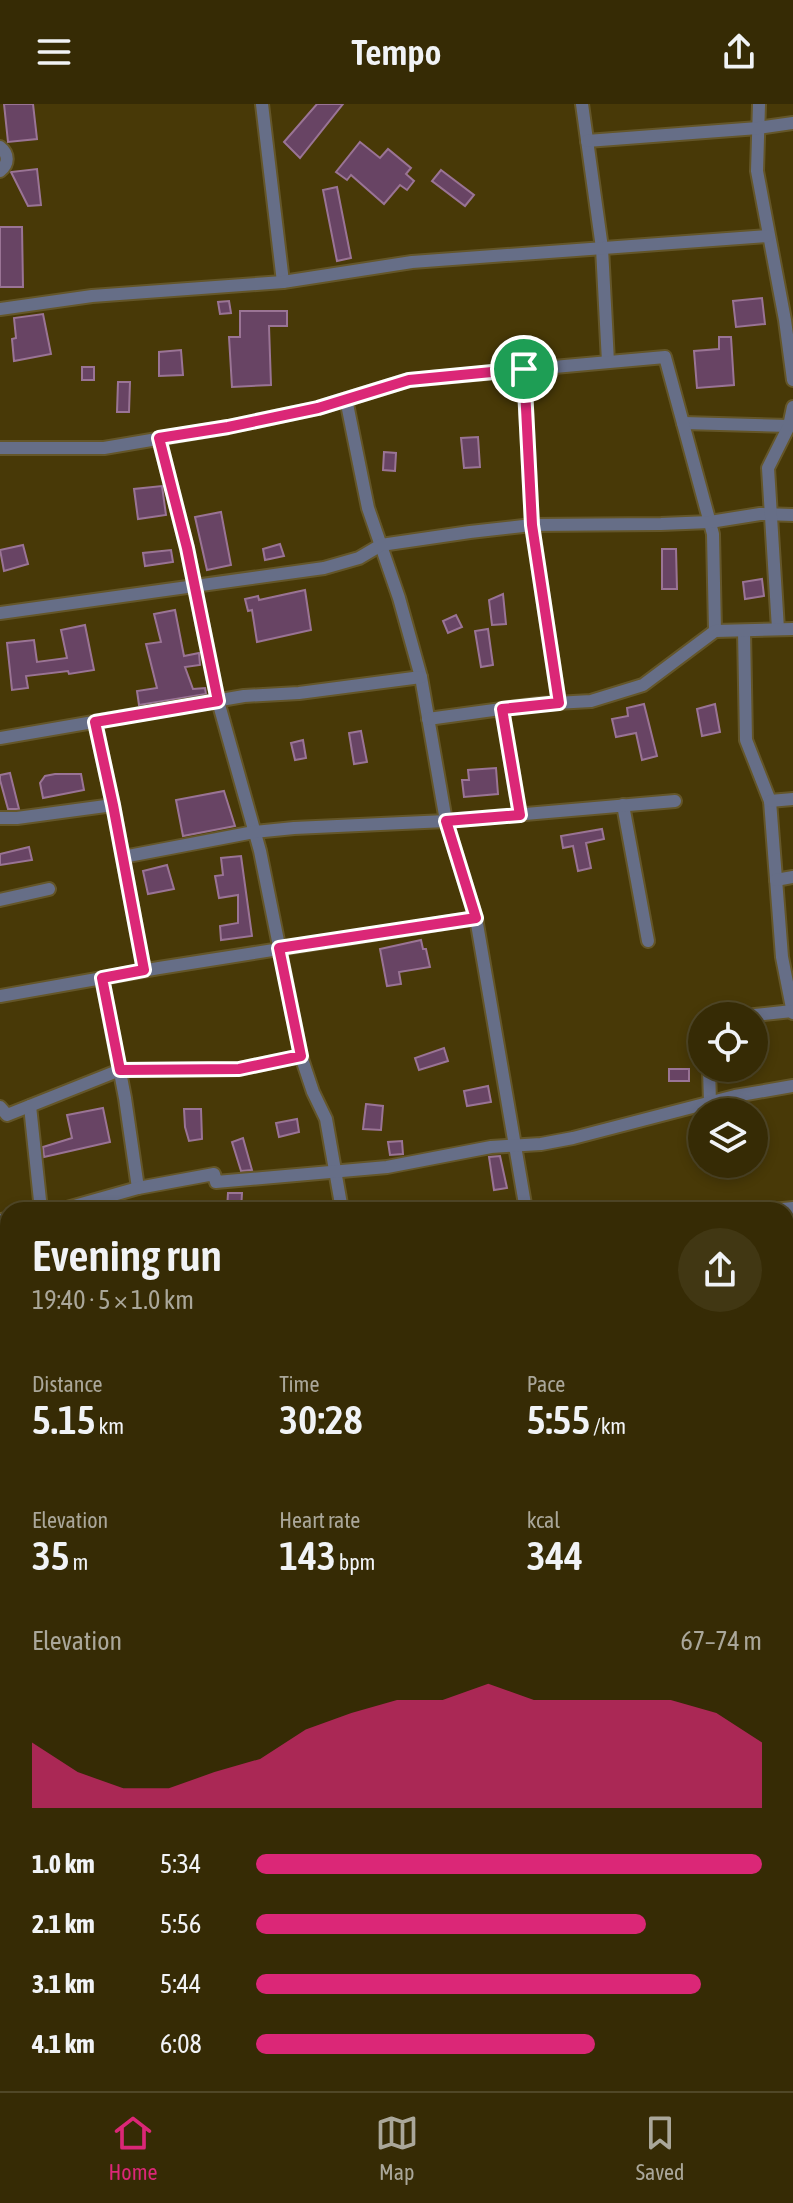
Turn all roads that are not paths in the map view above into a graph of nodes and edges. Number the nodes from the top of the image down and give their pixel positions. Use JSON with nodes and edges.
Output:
{"nodes":[{"id":1,"x":262,"y":104,"type":"edge"},
{"id":2,"x":582,"y":104,"type":"edge"},
{"id":3,"x":759,"y":104,"type":"edge"},
{"id":4,"x":793,"y":123,"type":"edge"},
{"id":5,"x":758,"y":128,"type":"junction"},
{"id":6,"x":587,"y":141,"type":"junction"},
{"id":7,"x":0,"y":147,"type":"edge"},
{"id":8,"x":0,"y":171,"type":"edge"},
{"id":9,"x":768,"y":236,"type":"junction"},
{"id":10,"x":602,"y":248,"type":"junction"},
{"id":11,"x":283,"y":282,"type":"junction"},
{"id":12,"x":0,"y":309,"type":"edge"},
{"id":13,"x":608,"y":362,"type":"junction"},
{"id":14,"x":524,"y":369,"type":"junction"},
{"id":15,"x":793,"y":380,"type":"edge"},
{"id":16,"x":346,"y":399,"type":"junction"},
{"id":17,"x":793,"y":407,"type":"edge"},
{"id":18,"x":683,"y":423,"type":"junction"},
{"id":19,"x":789,"y":426,"type":"junction"},
{"id":20,"x":159,"y":438,"type":"junction"},
{"id":21,"x":0,"y":448,"type":"edge"},
{"id":22,"x":793,"y":515,"type":"edge"},
{"id":23,"x":771,"y":516,"type":"junction"},
{"id":24,"x":710,"y":522,"type":"junction"},
{"id":25,"x":532,"y":525,"type":"junction"},
{"id":26,"x":381,"y":545,"type":"junction"},
{"id":27,"x":195,"y":588,"type":"junction"},
{"id":28,"x":0,"y":613,"type":"edge"},
{"id":29,"x":778,"y":629,"type":"junction"},
{"id":30,"x":793,"y":629,"type":"edge"},
{"id":31,"x":715,"y":631,"type":"junction"},
{"id":32,"x":744,"y":631,"type":"junction"},
{"id":33,"x":421,"y":677,"type":"junction"},
{"id":34,"x":218,"y":701,"type":"junction"},
{"id":35,"x":559,"y":703,"type":"junction"},
{"id":36,"x":502,"y":709,"type":"junction"},
{"id":37,"x":428,"y":719,"type":"junction"},
{"id":38,"x":95,"y":722,"type":"junction"},
{"id":39,"x":0,"y":738,"type":"edge"},
{"id":40,"x":793,"y":799,"type":"edge"},
{"id":41,"x":675,"y":801,"type":"dead end"},
{"id":42,"x":770,"y":801,"type":"junction"},
{"id":43,"x":113,"y":805,"type":"junction"},
{"id":44,"x":623,"y":805,"type":"junction"},
{"id":45,"x":520,"y":815,"type":"junction"},
{"id":46,"x":0,"y":818,"type":"edge"},
{"id":47,"x":446,"y":821,"type":"junction"},
{"id":48,"x":254,"y":832,"type":"junction"},
{"id":49,"x":123,"y":857,"type":"junction"},
{"id":50,"x":793,"y":877,"type":"edge"},
{"id":51,"x":776,"y":880,"type":"junction"},
{"id":52,"x":49,"y":889,"type":"dead end"},
{"id":53,"x":0,"y":900,"type":"edge"},
{"id":54,"x":476,"y":918,"type":"junction"},
{"id":55,"x":648,"y":941,"type":"dead end"},
{"id":56,"x":279,"y":948,"type":"junction"},
{"id":57,"x":144,"y":970,"type":"junction"},
{"id":58,"x":102,"y":978,"type":"junction"},
{"id":59,"x":0,"y":996,"type":"edge"},
{"id":60,"x":792,"y":1012,"type":"edge"},
{"id":61,"x":768,"y":1014,"type":"edge"},
{"id":62,"x":301,"y":1056,"type":"junction"},
{"id":63,"x":120,"y":1070,"type":"junction"},
{"id":64,"x":793,"y":1086,"type":"edge"},
{"id":65,"x":728,"y":1098,"type":"edge"},
{"id":66,"x":30,"y":1106,"type":"junction"},
{"id":67,"x":0,"y":1107,"type":"edge"},
{"id":68,"x":688,"y":1109,"type":"edge"},
{"id":69,"x":516,"y":1144,"type":"junction"},
{"id":70,"x":335,"y":1170,"type":"junction"},
{"id":71,"x":138,"y":1188,"type":"junction"},
{"id":72,"x":40,"y":1202,"type":"edge"},
{"id":73,"x":88,"y":1202,"type":"edge"},
{"id":74,"x":341,"y":1202,"type":"edge"},
{"id":75,"x":525,"y":1202,"type":"edge"}],
"edges":[{"from":1,"to":11,"type":"street"},
{"from":2,"to":6,"type":"street"},
{"from":3,"to":5,"type":"street"},
{"from":4,"to":5,"type":"street"},
{"from":5,"to":6,"type":"street"},
{"from":5,"to":9,"type":"street"},
{"from":6,"to":10,"type":"street"},
{"from":7,"to":8,"type":"street"},
{"from":9,"to":10,"type":"street"},
{"from":9,"to":15,"type":"street"},
{"from":10,"to":11,"type":"street"},
{"from":10,"to":13,"type":"street"},
{"from":11,"to":12,"type":"street"},
{"from":13,"to":14,"type":"street"},
{"from":13,"to":18,"type":"street"},
{"from":14,"to":16,"type":"street"},
{"from":14,"to":25,"type":"street"},
{"from":16,"to":20,"type":"street"},
{"from":16,"to":26,"type":"street"},
{"from":17,"to":19,"type":"street"},
{"from":18,"to":19,"type":"street"},
{"from":18,"to":24,"type":"street"},
{"from":19,"to":23,"type":"street"},
{"from":20,"to":21,"type":"street"},
{"from":20,"to":27,"type":"street"},
{"from":22,"to":23,"type":"street"},
{"from":23,"to":24,"type":"street"},
{"from":23,"to":29,"type":"street"},
{"from":24,"to":25,"type":"street"},
{"from":24,"to":31,"type":"street"},
{"from":25,"to":26,"type":"street"},
{"from":25,"to":35,"type":"street"},
{"from":26,"to":27,"type":"street"},
{"from":26,"to":33,"type":"street"},
{"from":27,"to":28,"type":"street"},
{"from":27,"to":34,"type":"street"},
{"from":29,"to":30,"type":"street"},
{"from":29,"to":32,"type":"street"},
{"from":31,"to":32,"type":"street"},
{"from":31,"to":35,"type":"street"},
{"from":32,"to":42,"type":"street"},
{"from":33,"to":34,"type":"street"},
{"from":33,"to":37,"type":"street"},
{"from":34,"to":38,"type":"street"},
{"from":34,"to":48,"type":"street"},
{"from":35,"to":36,"type":"street"},
{"from":36,"to":37,"type":"street"},
{"from":36,"to":45,"type":"street"},
{"from":37,"to":47,"type":"street"},
{"from":38,"to":39,"type":"street"},
{"from":38,"to":43,"type":"street"},
{"from":40,"to":42,"type":"street"},
{"from":41,"to":44,"type":"street"},
{"from":42,"to":51,"type":"street"},
{"from":43,"to":46,"type":"street"},
{"from":43,"to":49,"type":"street"},
{"from":44,"to":45,"type":"street"},
{"from":44,"to":55,"type":"street"},
{"from":45,"to":47,"type":"street"},
{"from":47,"to":48,"type":"street"},
{"from":47,"to":54,"type":"street"},
{"from":48,"to":49,"type":"street"},
{"from":48,"to":56,"type":"street"},
{"from":49,"to":57,"type":"street"},
{"from":50,"to":51,"type":"street"},
{"from":51,"to":60,"type":"street"},
{"from":52,"to":53,"type":"street"},
{"from":54,"to":56,"type":"street"},
{"from":54,"to":69,"type":"street"},
{"from":56,"to":57,"type":"street"},
{"from":56,"to":62,"type":"street"},
{"from":57,"to":58,"type":"street"},
{"from":58,"to":59,"type":"street"},
{"from":58,"to":63,"type":"street"},
{"from":60,"to":61,"type":"street"},
{"from":62,"to":63,"type":"street"},
{"from":62,"to":70,"type":"street"},
{"from":63,"to":66,"type":"street"},
{"from":63,"to":71,"type":"street"},
{"from":64,"to":65,"type":"street"},
{"from":66,"to":67,"type":"street"},
{"from":66,"to":72,"type":"street"},
{"from":68,"to":69,"type":"street"},
{"from":69,"to":70,"type":"street"},
{"from":69,"to":75,"type":"street"},
{"from":70,"to":71,"type":"street"},
{"from":70,"to":74,"type":"street"},
{"from":71,"to":73,"type":"street"}]}
